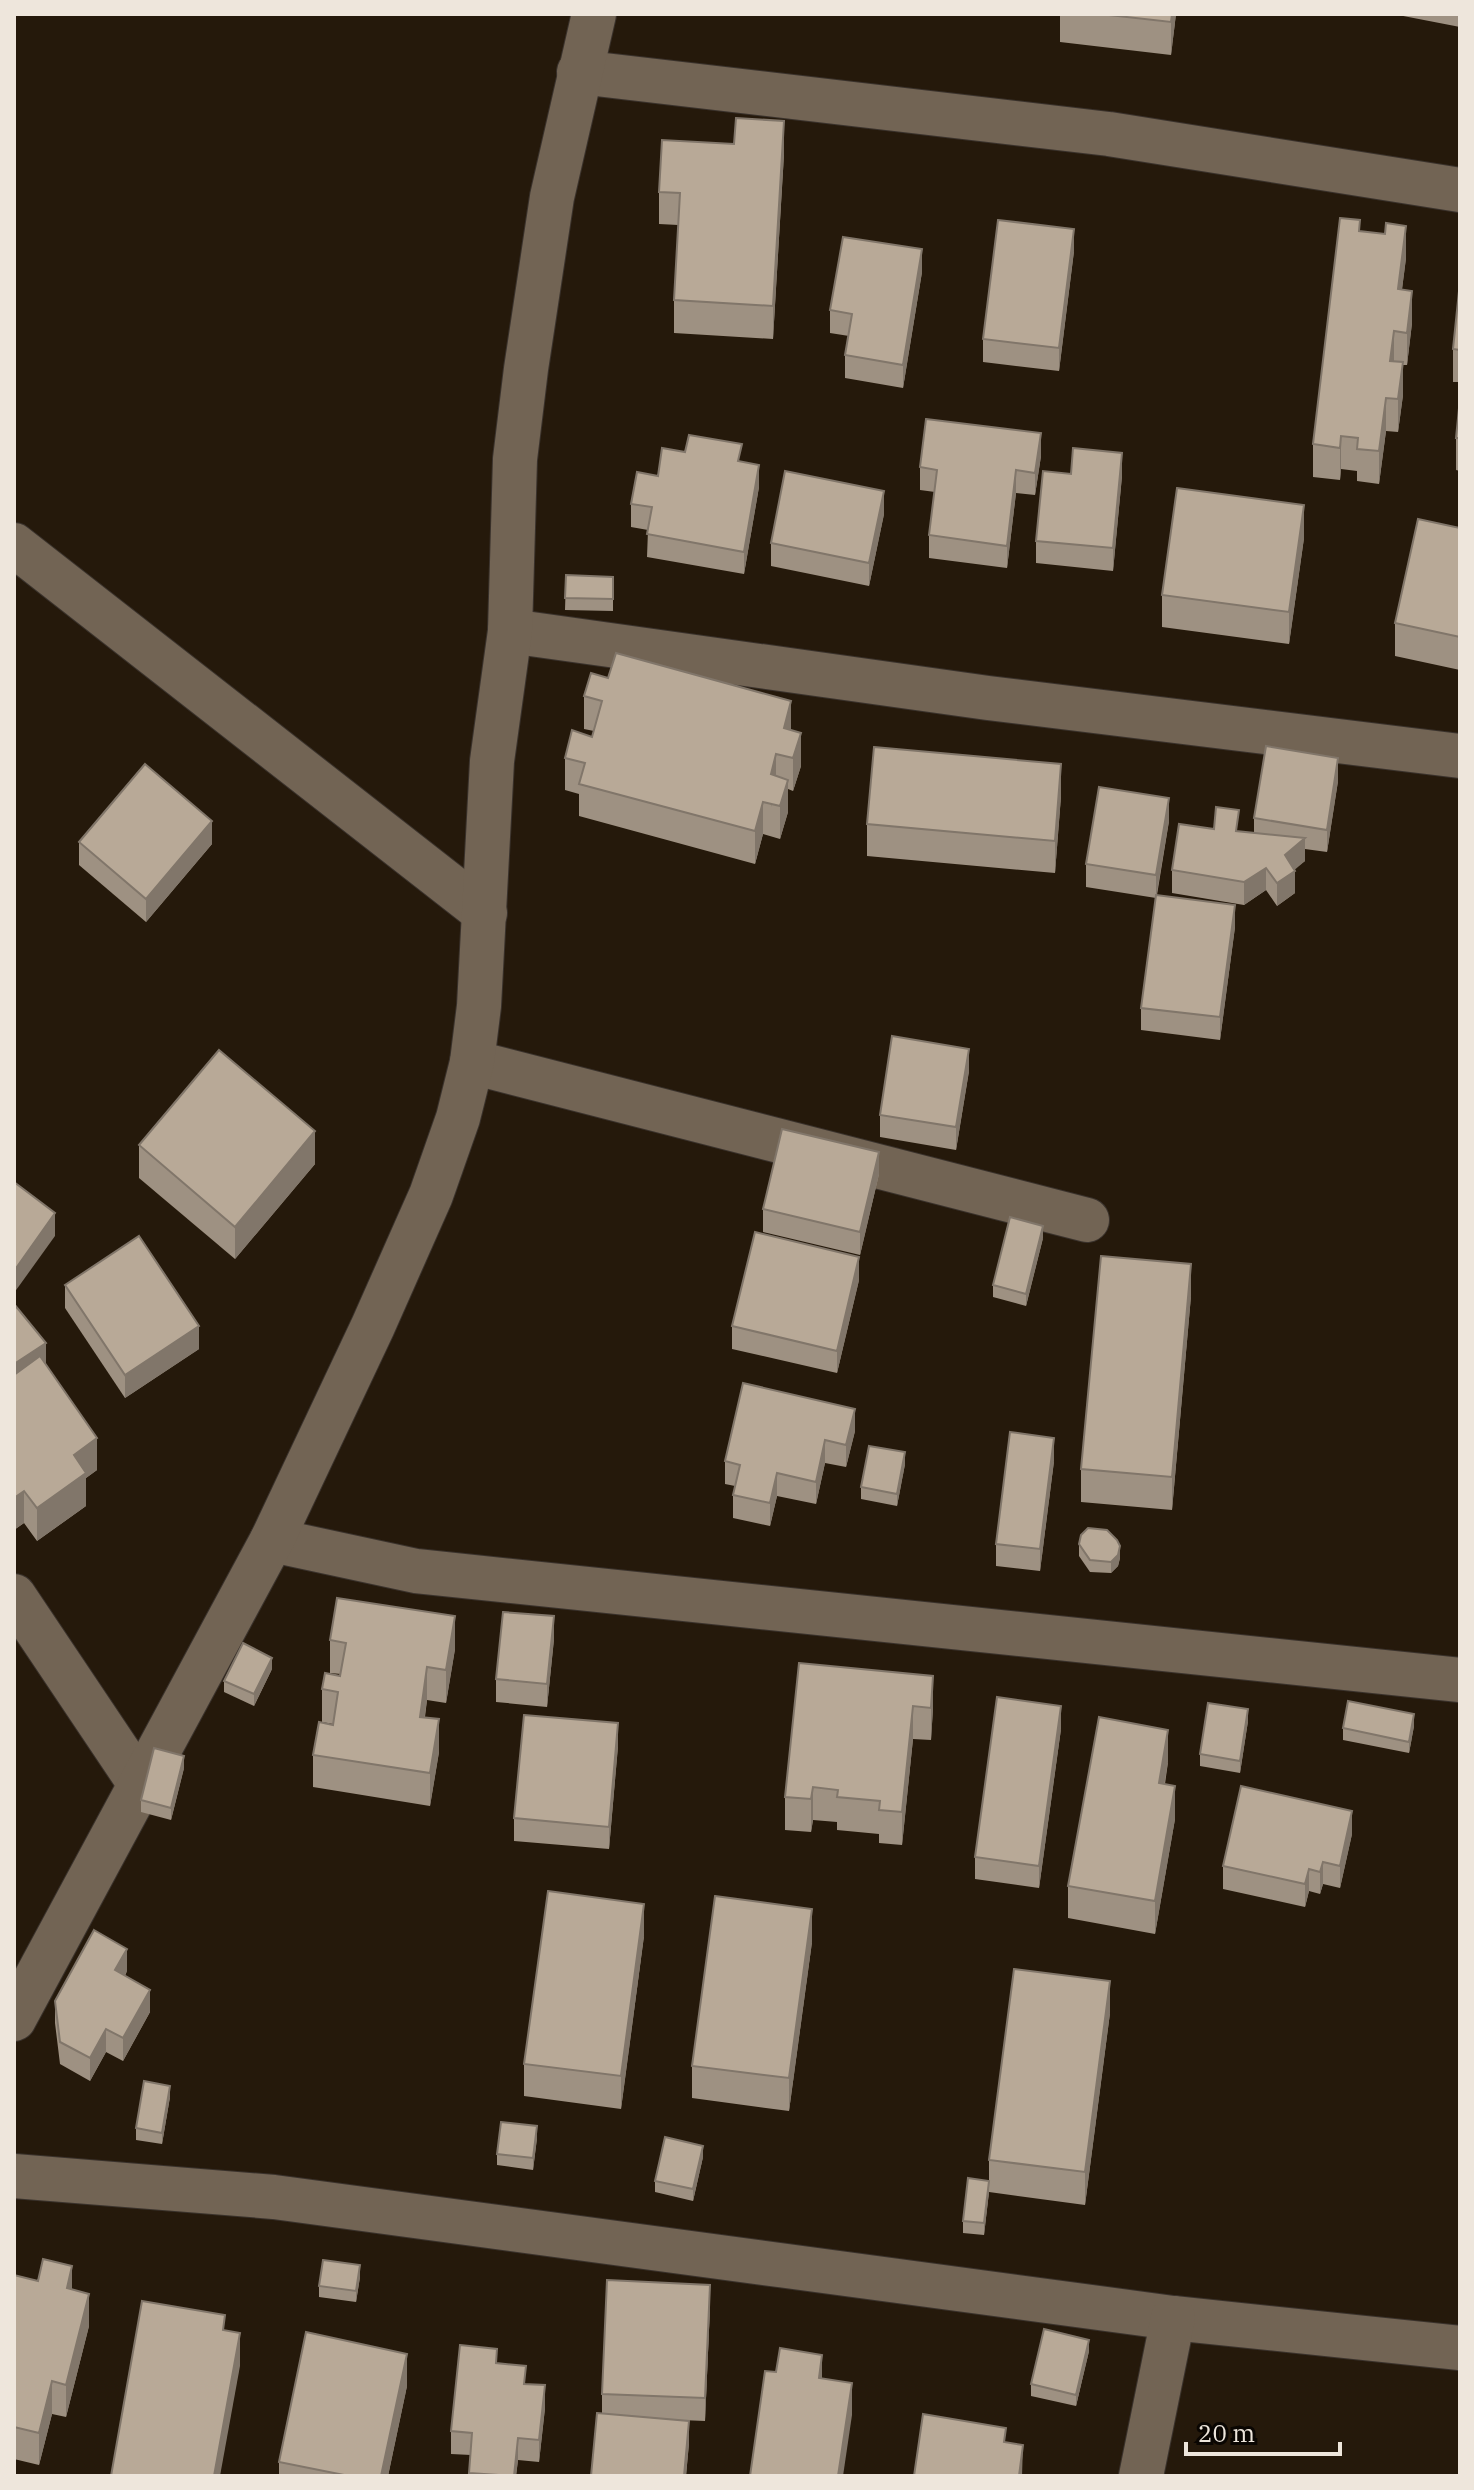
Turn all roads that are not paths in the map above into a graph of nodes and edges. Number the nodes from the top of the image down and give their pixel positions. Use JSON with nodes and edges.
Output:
{"nodes":[{"id":1,"x":594,"y":14,"type":"edge"},
{"id":2,"x":579,"y":72,"type":"junction"},
{"id":3,"x":1460,"y":190,"type":"edge"},
{"id":4,"x":14,"y":545,"type":"edge"},
{"id":5,"x":510,"y":631,"type":"junction"},
{"id":6,"x":1460,"y":756,"type":"edge"},
{"id":7,"x":485,"y":913,"type":"junction"},
{"id":8,"x":472,"y":1062,"type":"junction"},
{"id":9,"x":1087,"y":1220,"type":"dead end"},
{"id":10,"x":272,"y":1540,"type":"junction"},
{"id":11,"x":14,"y":1596,"type":"edge"},
{"id":12,"x":1460,"y":1680,"type":"edge"},
{"id":13,"x":140,"y":1784,"type":"junction"},
{"id":14,"x":14,"y":2019,"type":"edge"},
{"id":15,"x":14,"y":2176,"type":"edge"},
{"id":16,"x":1173,"y":2318,"type":"junction"},
{"id":17,"x":1460,"y":2348,"type":"edge"},
{"id":18,"x":1141,"y":2476,"type":"edge"}],
"edges":[{"from":1,"to":2,"type":"street"},
{"from":2,"to":3,"type":"street"},
{"from":2,"to":5,"type":"street"},
{"from":4,"to":7,"type":"street"},
{"from":5,"to":6,"type":"street"},
{"from":5,"to":7,"type":"street"},
{"from":7,"to":8,"type":"street"},
{"from":8,"to":9,"type":"street"},
{"from":8,"to":10,"type":"street"},
{"from":10,"to":12,"type":"street"},
{"from":10,"to":13,"type":"street"},
{"from":11,"to":13,"type":"street"},
{"from":13,"to":14,"type":"street"},
{"from":15,"to":16,"type":"street"},
{"from":16,"to":17,"type":"street"},
{"from":16,"to":18,"type":"street"}]}
